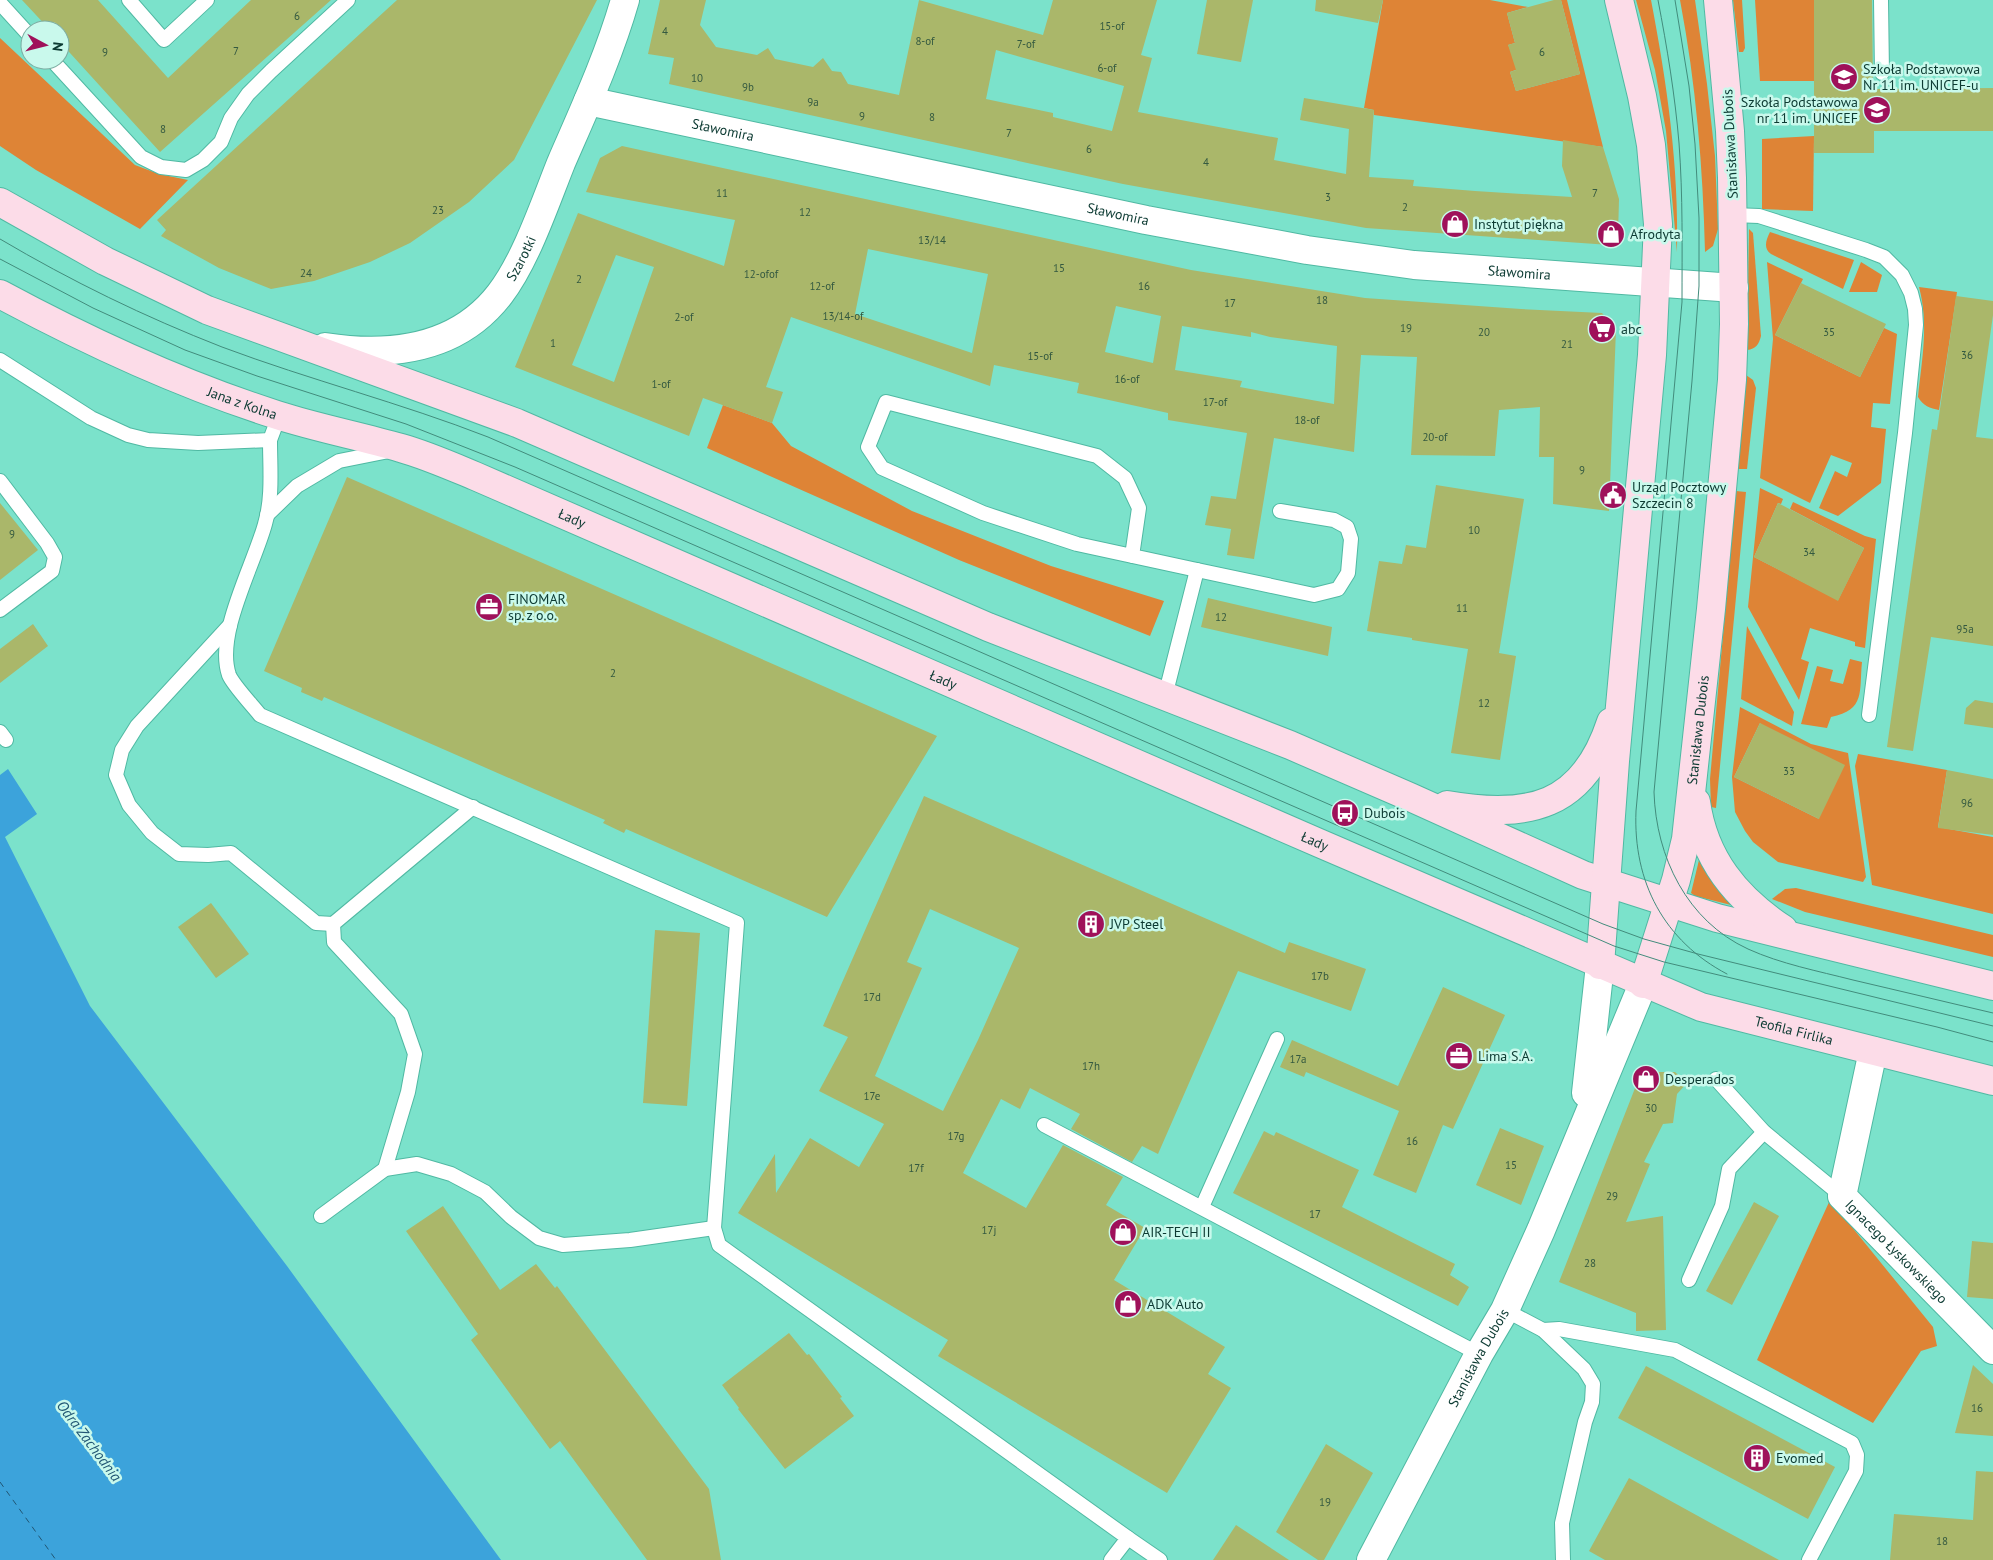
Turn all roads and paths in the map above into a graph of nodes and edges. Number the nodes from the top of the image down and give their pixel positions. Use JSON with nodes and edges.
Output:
{"nodes":[{"id":1,"x":129,"y":0,"type":"edge"},
{"id":2,"x":207,"y":0,"type":"edge"},
{"id":3,"x":348,"y":0,"type":"edge"},
{"id":4,"x":625,"y":0,"type":"edge"},
{"id":5,"x":1619,"y":0,"type":"edge"},
{"id":6,"x":1718,"y":0,"type":"edge"},
{"id":7,"x":1881,"y":0,"type":"edge"},
{"id":8,"x":0,"y":3,"type":"edge"},
{"id":9,"x":20,"y":25,"type":"edge"},
{"id":10,"x":61,"y":70,"type":"edge"},
{"id":11,"x":1882,"y":73,"type":"dead end"},
{"id":12,"x":588,"y":101,"type":"junction"},
{"id":13,"x":0,"y":202,"type":"edge"},
{"id":14,"x":1733,"y":215,"type":"junction"},
{"id":15,"x":1656,"y":283,"type":"junction"},
{"id":16,"x":1734,"y":288,"type":"junction"},
{"id":17,"x":0,"y":294,"type":"edge"},
{"id":18,"x":281,"y":338,"type":"junction"},
{"id":19,"x":0,"y":360,"type":"edge"},
{"id":20,"x":274,"y":428,"type":"junction"},
{"id":21,"x":402,"y":448,"type":"junction"},
{"id":22,"x":0,"y":481,"type":"edge"},
{"id":23,"x":1280,"y":511,"type":"dead end"},
{"id":24,"x":267,"y":515,"type":"junction"},
{"id":25,"x":1132,"y":556,"type":"junction"},
{"id":26,"x":1197,"y":570,"type":"junction"},
{"id":27,"x":0,"y":610,"type":"edge"},
{"id":28,"x":231,"y":624,"type":"junction"},
{"id":29,"x":1622,"y":675,"type":"junction"},
{"id":30,"x":1165,"y":696,"type":"junction"},
{"id":31,"x":1869,"y":715,"type":"dead end"},
{"id":32,"x":1694,"y":771,"type":"junction"},
{"id":33,"x":1410,"y":797,"type":"junction"},
{"id":34,"x":473,"y":808,"type":"junction"},
{"id":35,"x":1606,"y":883,"type":"junction"},
{"id":36,"x":1669,"y":904,"type":"junction"},
{"id":37,"x":333,"y":924,"type":"junction"},
{"id":38,"x":1807,"y":940,"type":"junction"},
{"id":39,"x":1600,"y":965,"type":"junction"},
{"id":40,"x":1643,"y":984,"type":"junction"},
{"id":41,"x":1993,"y":986,"type":"edge"},
{"id":42,"x":1277,"y":1039,"type":"dead end"},
{"id":43,"x":1873,"y":1052,"type":"junction"},
{"id":44,"x":1716,"y":1079,"type":"dead end"},
{"id":45,"x":1993,"y":1081,"type":"edge"},
{"id":46,"x":1044,"y":1126,"type":"dead end"},
{"id":47,"x":1764,"y":1132,"type":"junction"},
{"id":48,"x":1573,"y":1151,"type":"junction"},
{"id":49,"x":385,"y":1169,"type":"junction"},
{"id":50,"x":1842,"y":1196,"type":"junction"},
{"id":51,"x":1202,"y":1208,"type":"junction"},
{"id":52,"x":321,"y":1216,"type":"dead end"},
{"id":53,"x":714,"y":1228,"type":"junction"},
{"id":54,"x":1689,"y":1280,"type":"dead end"},
{"id":55,"x":1505,"y":1310,"type":"junction"},
{"id":56,"x":1543,"y":1330,"type":"junction"},
{"id":57,"x":1993,"y":1350,"type":"edge"},
{"id":58,"x":1479,"y":1354,"type":"junction"},
{"id":59,"x":1128,"y":1538,"type":"junction"},
{"id":60,"x":1111,"y":1560,"type":"edge"},
{"id":61,"x":1160,"y":1560,"type":"edge"},
{"id":62,"x":1371,"y":1560,"type":"edge"},
{"id":63,"x":1563,"y":1560,"type":"edge"},
{"id":64,"x":1809,"y":1560,"type":"edge"}],
"edges":[{"from":1,"to":2,"type":"lane"},
{"from":3,"to":10,"type":"lane"},
{"from":4,"to":12,"type":"street","name":"Szarotki"},
{"from":5,"to":15,"type":"street","name":"Stanisława Dubois"},
{"from":6,"to":14,"type":"street","name":"Stanisława Dubois"},
{"from":7,"to":11,"type":"lane"},
{"from":8,"to":9,"type":"lane"},
{"from":12,"to":15,"type":"street","name":"Sławomira"},
{"from":12,"to":18,"type":"street","name":"Szarotki"},
{"from":13,"to":18,"type":"street"},
{"from":14,"to":16,"type":"street","name":"Stanisława Dubois"},
{"from":14,"to":31,"type":"lane"},
{"from":15,"to":16,"type":"street"},
{"from":15,"to":29,"type":"street","name":"Stanisława Dubois"},
{"from":16,"to":32,"type":"street","name":"Stanisława Dubois"},
{"from":17,"to":20,"type":"street","name":"Jana z Kolna"},
{"from":18,"to":30,"type":"street"},
{"from":19,"to":20,"type":"lane","name":"Jana z Kolna"},
{"from":20,"to":21,"type":"street","name":"Łady"},
{"from":20,"to":24,"type":"lane"},
{"from":21,"to":24,"type":"lane"},
{"from":21,"to":39,"type":"street","name":"Łady"},
{"from":22,"to":27,"type":"lane"},
{"from":23,"to":26,"type":"lane"},
{"from":24,"to":28,"type":"lane"},
{"from":25,"to":25,"type":"lane"},
{"from":25,"to":26,"type":"lane"},
{"from":26,"to":30,"type":"lane"},
{"from":28,"to":34,"type":"lane"},
{"from":28,"to":37,"type":"lane"},
{"from":29,"to":33,"type":"street"},
{"from":29,"to":35,"type":"street","name":"Stanisława Dubois"},
{"from":30,"to":33,"type":"street"},
{"from":32,"to":36,"type":"street","name":"Stanisława Dubois"},
{"from":32,"to":38,"type":"street"},
{"from":33,"to":35,"type":"street"},
{"from":34,"to":37,"type":"lane"},
{"from":34,"to":53,"type":"lane"},
{"from":35,"to":36,"type":"street"},
{"from":35,"to":39,"type":"street","name":"Stanisława Dubois"},
{"from":36,"to":38,"type":"street"},
{"from":36,"to":40,"type":"street","name":"Stanisława Dubois"},
{"from":37,"to":49,"type":"lane"},
{"from":38,"to":41,"type":"street"},
{"from":39,"to":40,"type":"street","name":"Teofila Firlika"},
{"from":39,"to":48,"type":"street","name":"Stanisława Dubois"},
{"from":40,"to":43,"type":"street","name":"Teofila Firlika"},
{"from":40,"to":48,"type":"street","name":"Stanisława Dubois"},
{"from":42,"to":51,"type":"lane"},
{"from":43,"to":45,"type":"street","name":"Teofila Firlika"},
{"from":43,"to":50,"type":"street","name":"Ignacego Łyskowskiego"},
{"from":44,"to":47,"type":"lane"},
{"from":46,"to":51,"type":"lane"},
{"from":47,"to":50,"type":"lane"},
{"from":47,"to":54,"type":"lane"},
{"from":48,"to":55,"type":"street","name":"Stanisława Dubois"},
{"from":49,"to":52,"type":"lane"},
{"from":49,"to":53,"type":"lane"},
{"from":50,"to":57,"type":"street","name":"Ignacego Łyskowskiego"},
{"from":51,"to":58,"type":"lane"},
{"from":53,"to":59,"type":"lane"},
{"from":55,"to":56,"type":"lane"},
{"from":55,"to":58,"type":"street","name":"Stanisława Dubois"},
{"from":56,"to":63,"type":"lane"},
{"from":56,"to":64,"type":"lane"},
{"from":58,"to":62,"type":"street","name":"Stanisława Dubois"},
{"from":59,"to":60,"type":"lane"},
{"from":59,"to":61,"type":"lane"}]}
